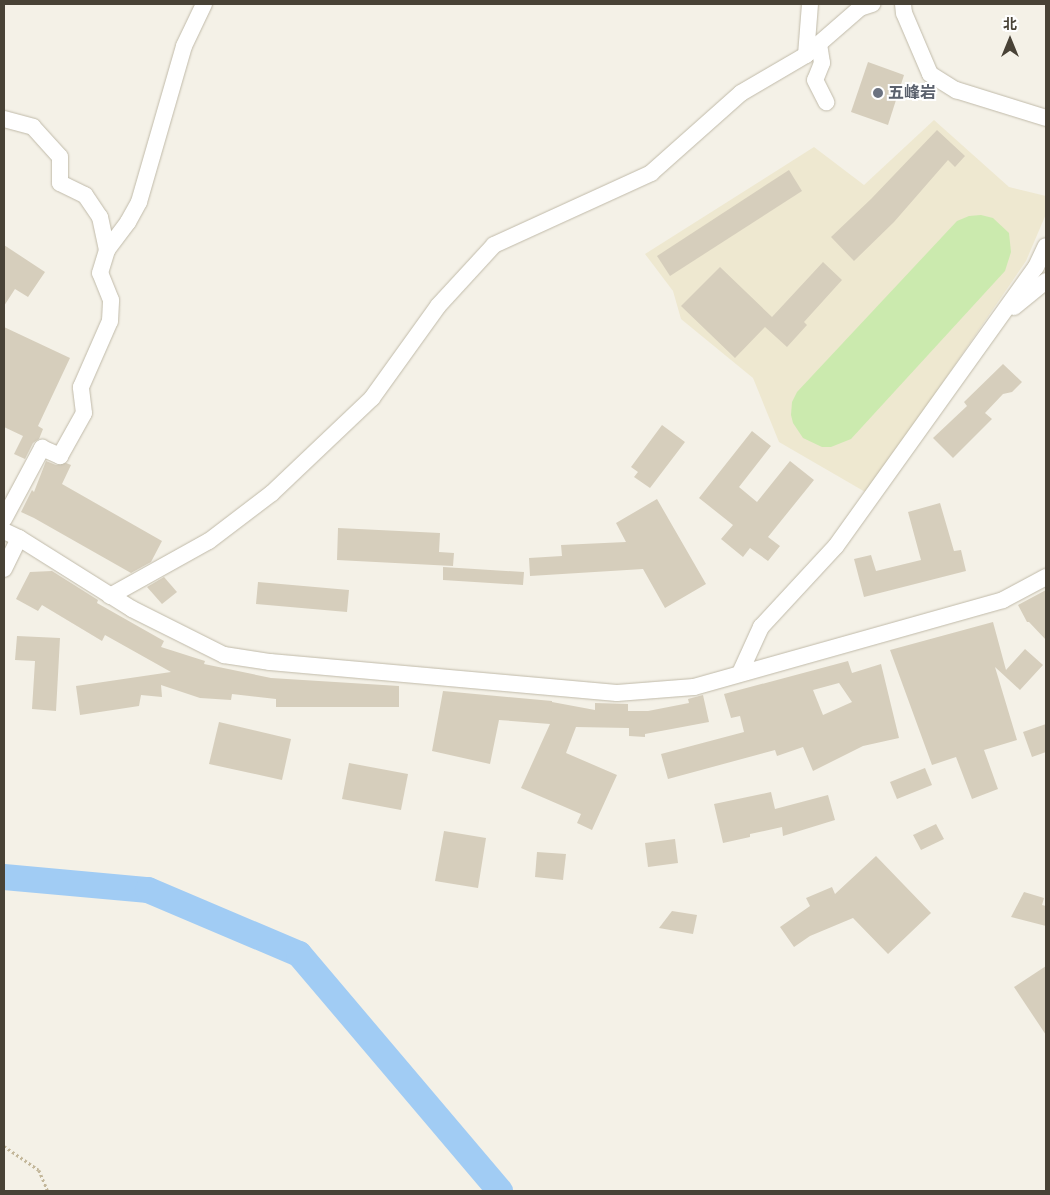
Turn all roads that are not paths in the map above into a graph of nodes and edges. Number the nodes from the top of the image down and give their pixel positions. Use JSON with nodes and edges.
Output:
{"nodes":[{"id":1,"x":204,"y":4,"type":"edge"},
{"id":2,"x":810,"y":4,"type":"edge"},
{"id":3,"x":872,"y":4,"type":"edge"},
{"id":4,"x":903,"y":4,"type":"edge"},
{"id":5,"x":819,"y":44,"type":"junction"},
{"id":6,"x":806,"y":55,"type":"junction"},
{"id":7,"x":826,"y":102,"type":"dead end"},
{"id":8,"x":1046,"y":118,"type":"edge"},
{"id":9,"x":4,"y":119,"type":"edge"},
{"id":10,"x":1046,"y":246,"type":"edge"},
{"id":11,"x":107,"y":250,"type":"junction"},
{"id":12,"x":1046,"y":280,"type":"edge"},
{"id":13,"x":995,"y":322,"type":"junction"},
{"id":14,"x":4,"y":519,"type":"edge"},
{"id":15,"x":4,"y":531,"type":"edge"},
{"id":16,"x":19,"y":538,"type":"junction"},
{"id":17,"x":4,"y":569,"type":"edge"},
{"id":18,"x":1046,"y":577,"type":"edge"},
{"id":19,"x":110,"y":596,"type":"junction"},
{"id":20,"x":740,"y":673,"type":"junction"}],
"edges":[{"from":1,"to":11,"type":"street"},
{"from":2,"to":6,"type":"street"},
{"from":3,"to":5,"type":"street"},
{"from":4,"to":8,"type":"street"},
{"from":5,"to":6,"type":"street"},
{"from":5,"to":7,"type":"street"},
{"from":6,"to":19,"type":"street"},
{"from":9,"to":11,"type":"street"},
{"from":10,"to":13,"type":"street"},
{"from":11,"to":14,"type":"street"},
{"from":12,"to":13,"type":"street"},
{"from":13,"to":20,"type":"street"},
{"from":15,"to":16,"type":"street"},
{"from":16,"to":17,"type":"street"},
{"from":16,"to":19,"type":"street"},
{"from":18,"to":20,"type":"street"},
{"from":19,"to":20,"type":"street"}]}
